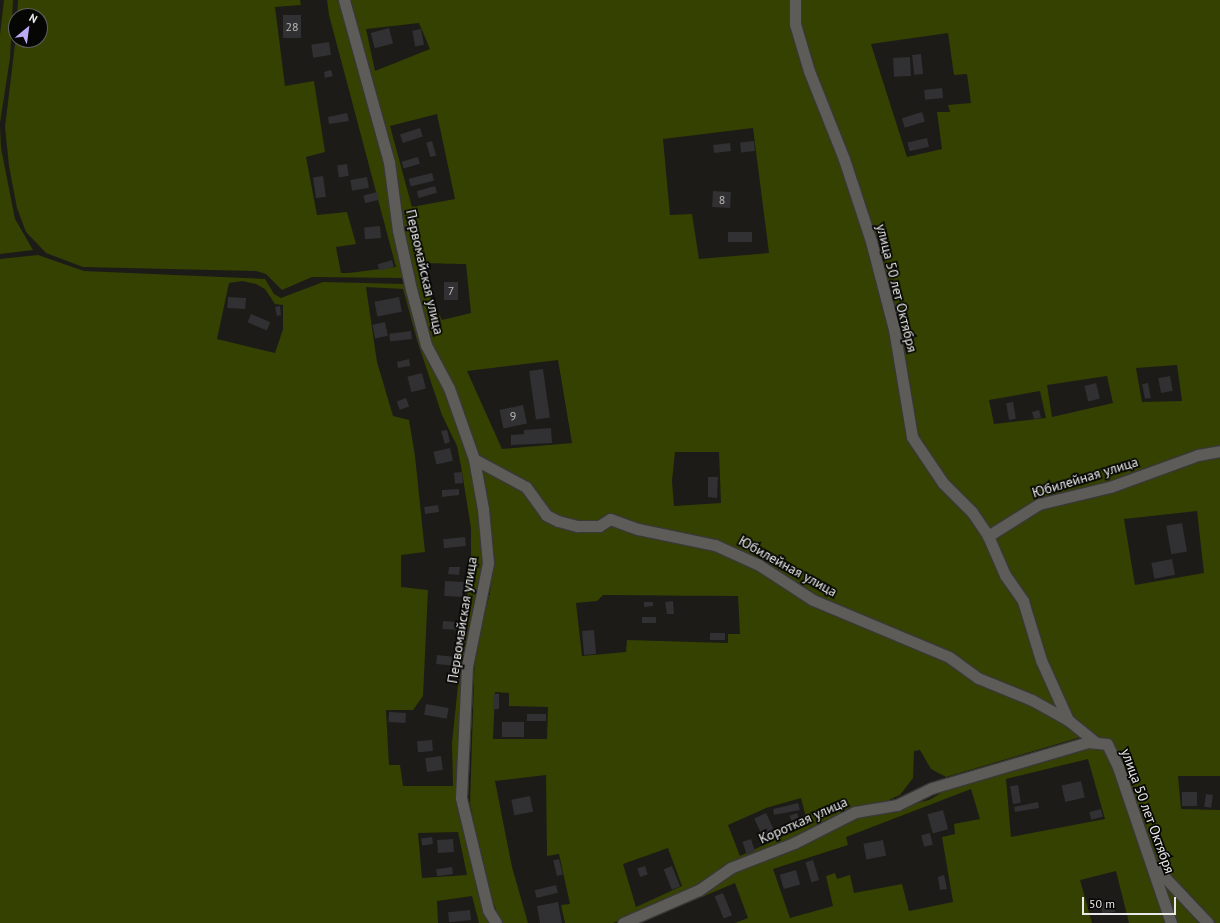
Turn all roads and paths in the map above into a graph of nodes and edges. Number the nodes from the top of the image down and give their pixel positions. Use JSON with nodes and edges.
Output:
{"nodes":[{"id":1,"x":344,"y":0,"type":"edge"},
{"id":2,"x":795,"y":0,"type":"edge"},
{"id":3,"x":1220,"y":451,"type":"edge"},
{"id":4,"x":474,"y":459,"type":"junction"},
{"id":5,"x":988,"y":536,"type":"junction"},
{"id":6,"x":1068,"y":720,"type":"junction"},
{"id":7,"x":1095,"y":742,"type":"junction"},
{"id":8,"x":1152,"y":864,"type":"junction"},
{"id":9,"x":496,"y":923,"type":"edge"},
{"id":10,"x":624,"y":923,"type":"edge"},
{"id":11,"x":1171,"y":923,"type":"edge"},
{"id":12,"x":1208,"y":923,"type":"edge"}],
"edges":[{"from":1,"to":4,"type":"street","name":"Первомайская улица"},
{"from":2,"to":5,"type":"street","name":"улица 50 лет Октября"},
{"from":3,"to":5,"type":"street","name":"Юбилейная улица"},
{"from":4,"to":6,"type":"street","name":"Юбилейная улица"},
{"from":4,"to":9,"type":"street","name":"Первомайская улица"},
{"from":5,"to":6,"type":"street","name":"улица 50 лет Октября"},
{"from":6,"to":7,"type":"street","name":"улица 50 лет Октября"},
{"from":7,"to":8,"type":"street","name":"улица 50 лет Октября"},
{"from":7,"to":10,"type":"street","name":"Короткая улица"},
{"from":8,"to":11,"type":"street","name":"улица 50 лет Октября"},
{"from":8,"to":12,"type":"street"}]}
